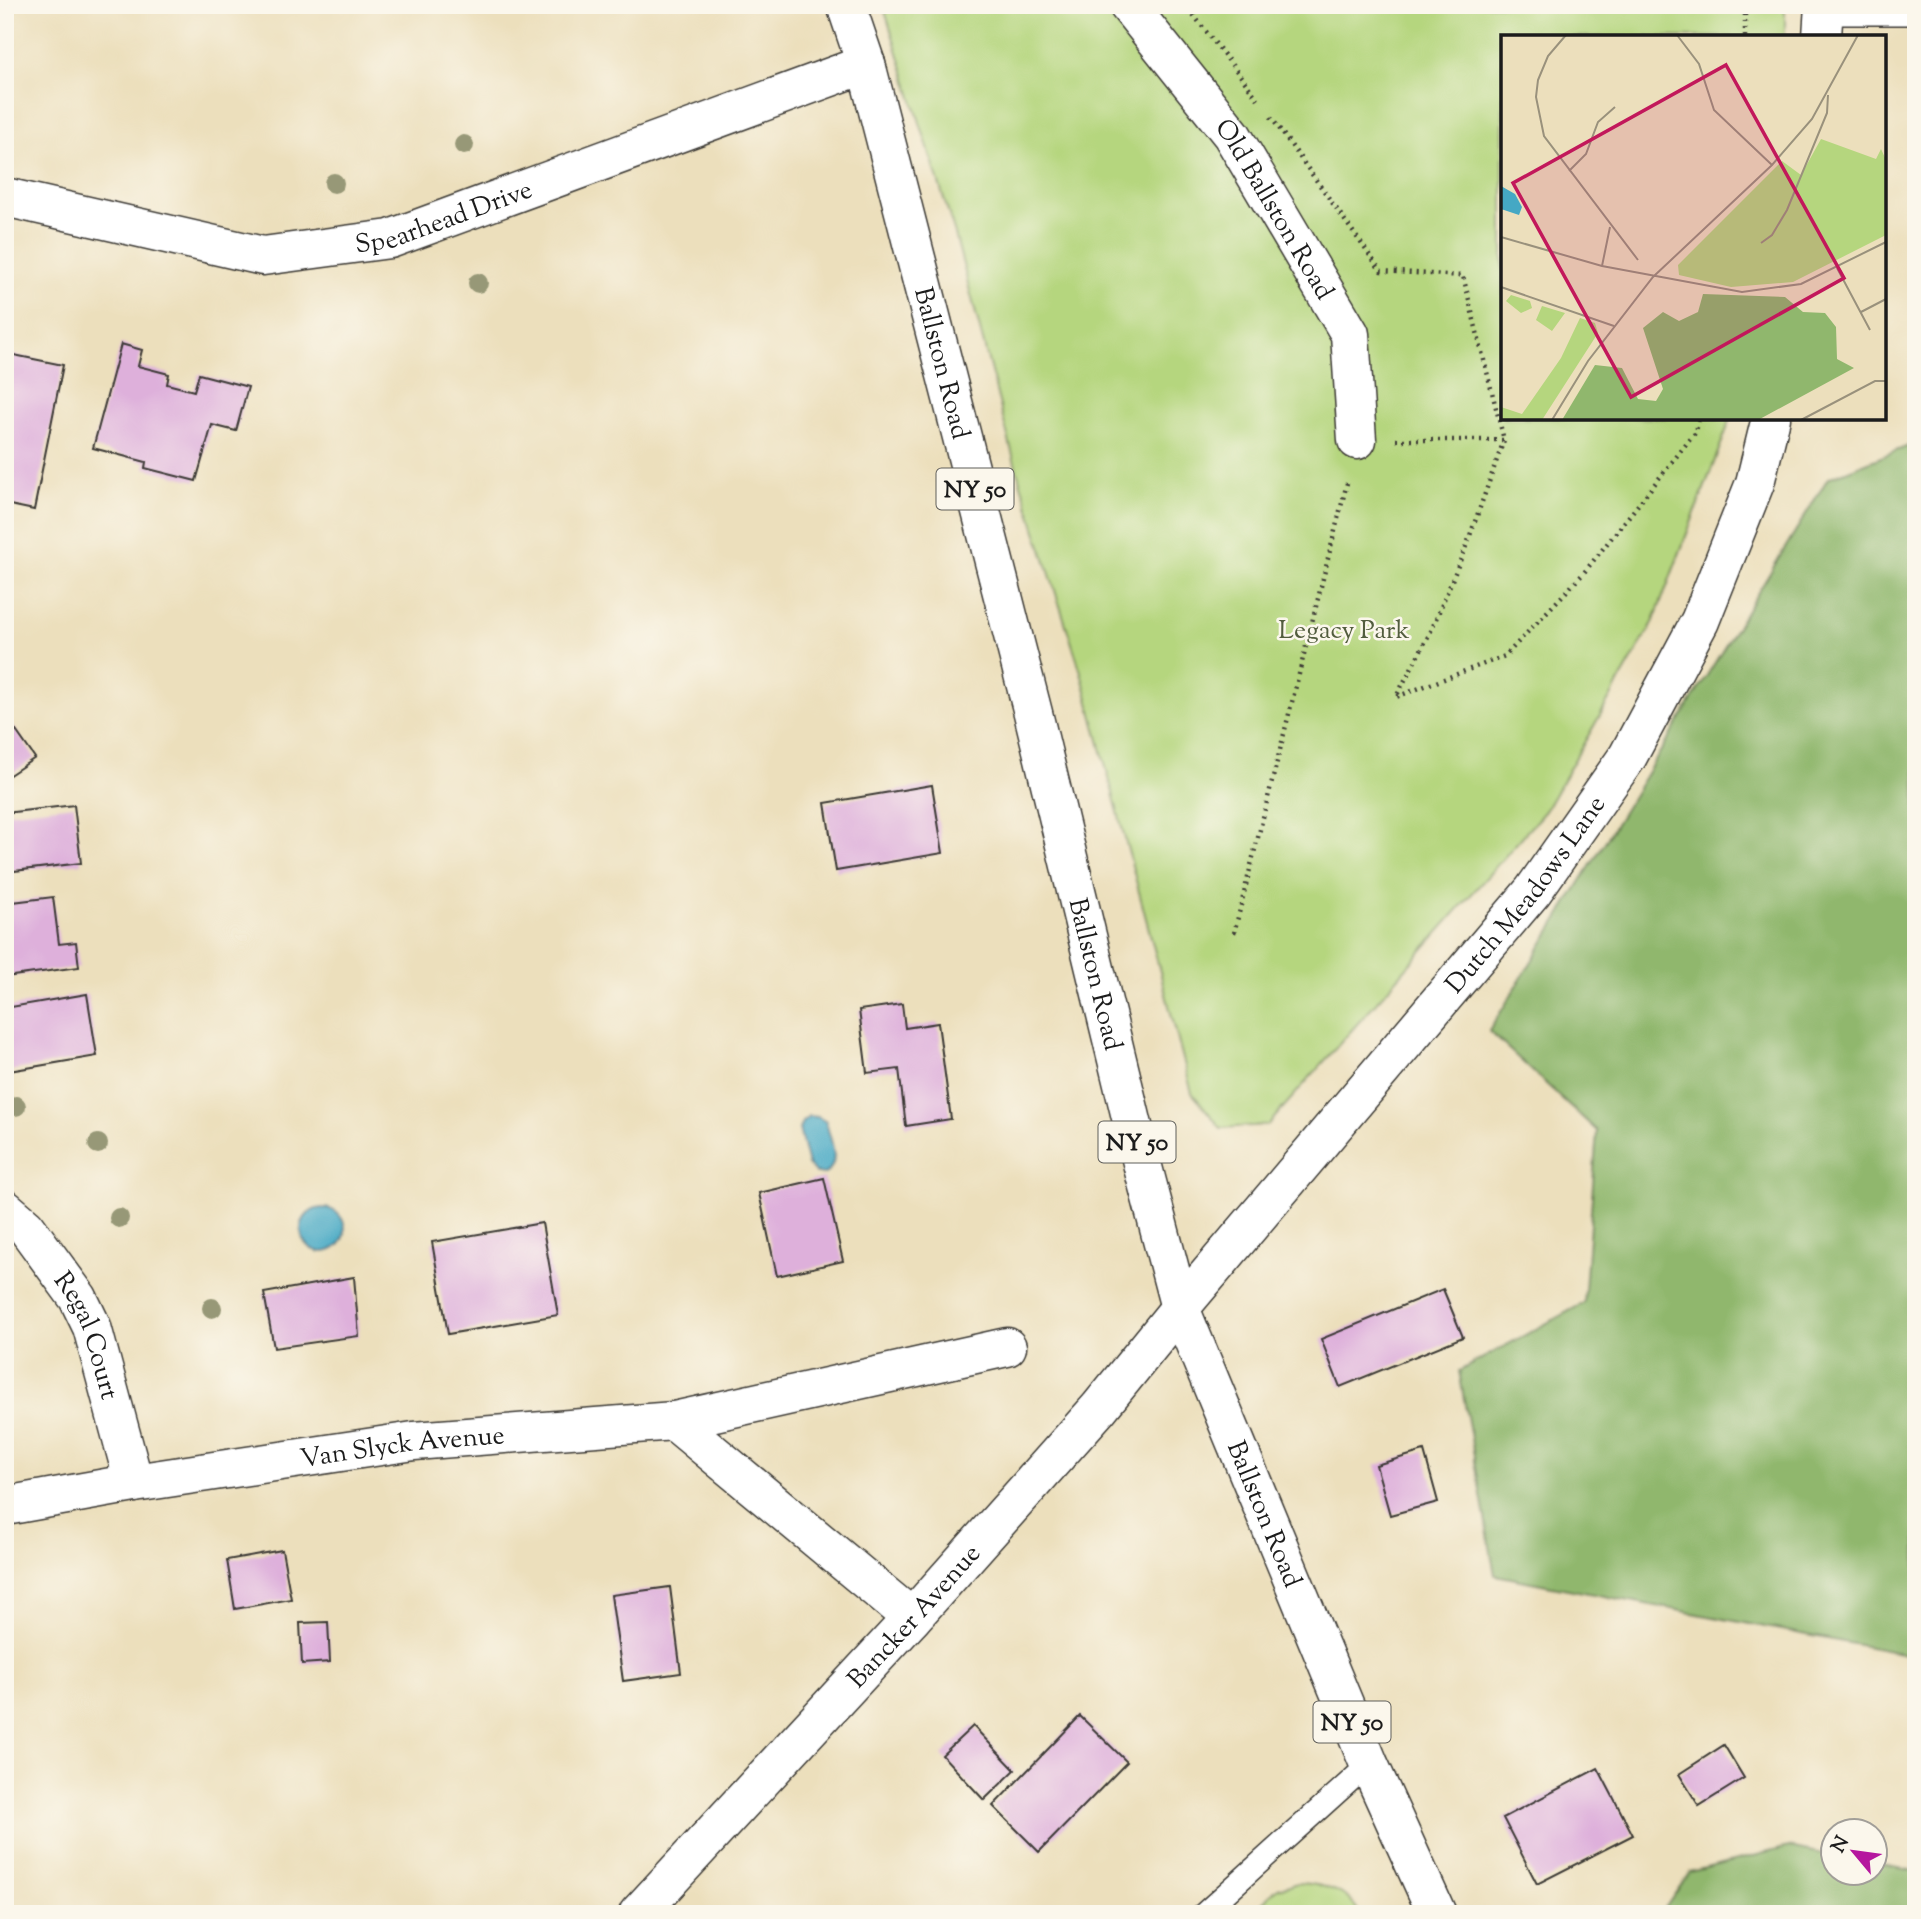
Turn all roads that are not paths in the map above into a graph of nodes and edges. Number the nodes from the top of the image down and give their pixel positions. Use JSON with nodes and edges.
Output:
{"nodes":[{"id":1,"x":846,"y":5,"type":"edge"},
{"id":2,"x":1128,"y":5,"type":"edge"},
{"id":3,"x":1916,"y":14,"type":"edge"},
{"id":4,"x":1823,"y":19,"type":"edge"},
{"id":5,"x":866,"y":64,"type":"junction"},
{"id":6,"x":5,"y":197,"type":"edge"},
{"id":7,"x":1771,"y":420,"type":"edge"},
{"id":8,"x":1357,"y":440,"type":"road end"},
{"id":9,"x":5,"y":1209,"type":"edge"},
{"id":10,"x":1180,"y":1308,"type":"junction"},
{"id":11,"x":1007,"y":1347,"type":"dead end"},
{"id":12,"x":674,"y":1421,"type":"junction"},
{"id":13,"x":134,"y":1483,"type":"junction"},
{"id":14,"x":5,"y":1506,"type":"edge"},
{"id":15,"x":912,"y":1618,"type":"junction"},
{"id":16,"x":1369,"y":1764,"type":"junction"},
{"id":17,"x":638,"y":1914,"type":"edge"},
{"id":18,"x":1203,"y":1914,"type":"edge"},
{"id":19,"x":1437,"y":1914,"type":"edge"}],
"edges":[{"from":1,"to":5,"type":"street","name":"Ballston Road","number":"NY 50"},
{"from":2,"to":8,"type":"street","name":"Old Ballston Road"},
{"from":3,"to":4,"type":"lane"},
{"from":5,"to":6,"type":"street","name":"Spearhead Drive"},
{"from":5,"to":10,"type":"street","name":"Ballston Road","number":"NY 50"},
{"from":7,"to":10,"type":"street","name":"Dutch Meadows Lane"},
{"from":9,"to":13,"type":"street","name":"Regal Court"},
{"from":10,"to":15,"type":"street","name":"Bancker Avenue"},
{"from":10,"to":16,"type":"street","name":"Ballston Road","number":"NY 50"},
{"from":11,"to":12,"type":"street","name":"Van Slyck Avenue"},
{"from":12,"to":13,"type":"street","name":"Van Slyck Avenue"},
{"from":12,"to":15,"type":"street"},
{"from":13,"to":14,"type":"street"},
{"from":15,"to":17,"type":"street","name":"Bancker Avenue"},
{"from":16,"to":18,"type":"lane"},
{"from":16,"to":19,"type":"street","name":"Ballston Road","number":"NY 50"}]}
